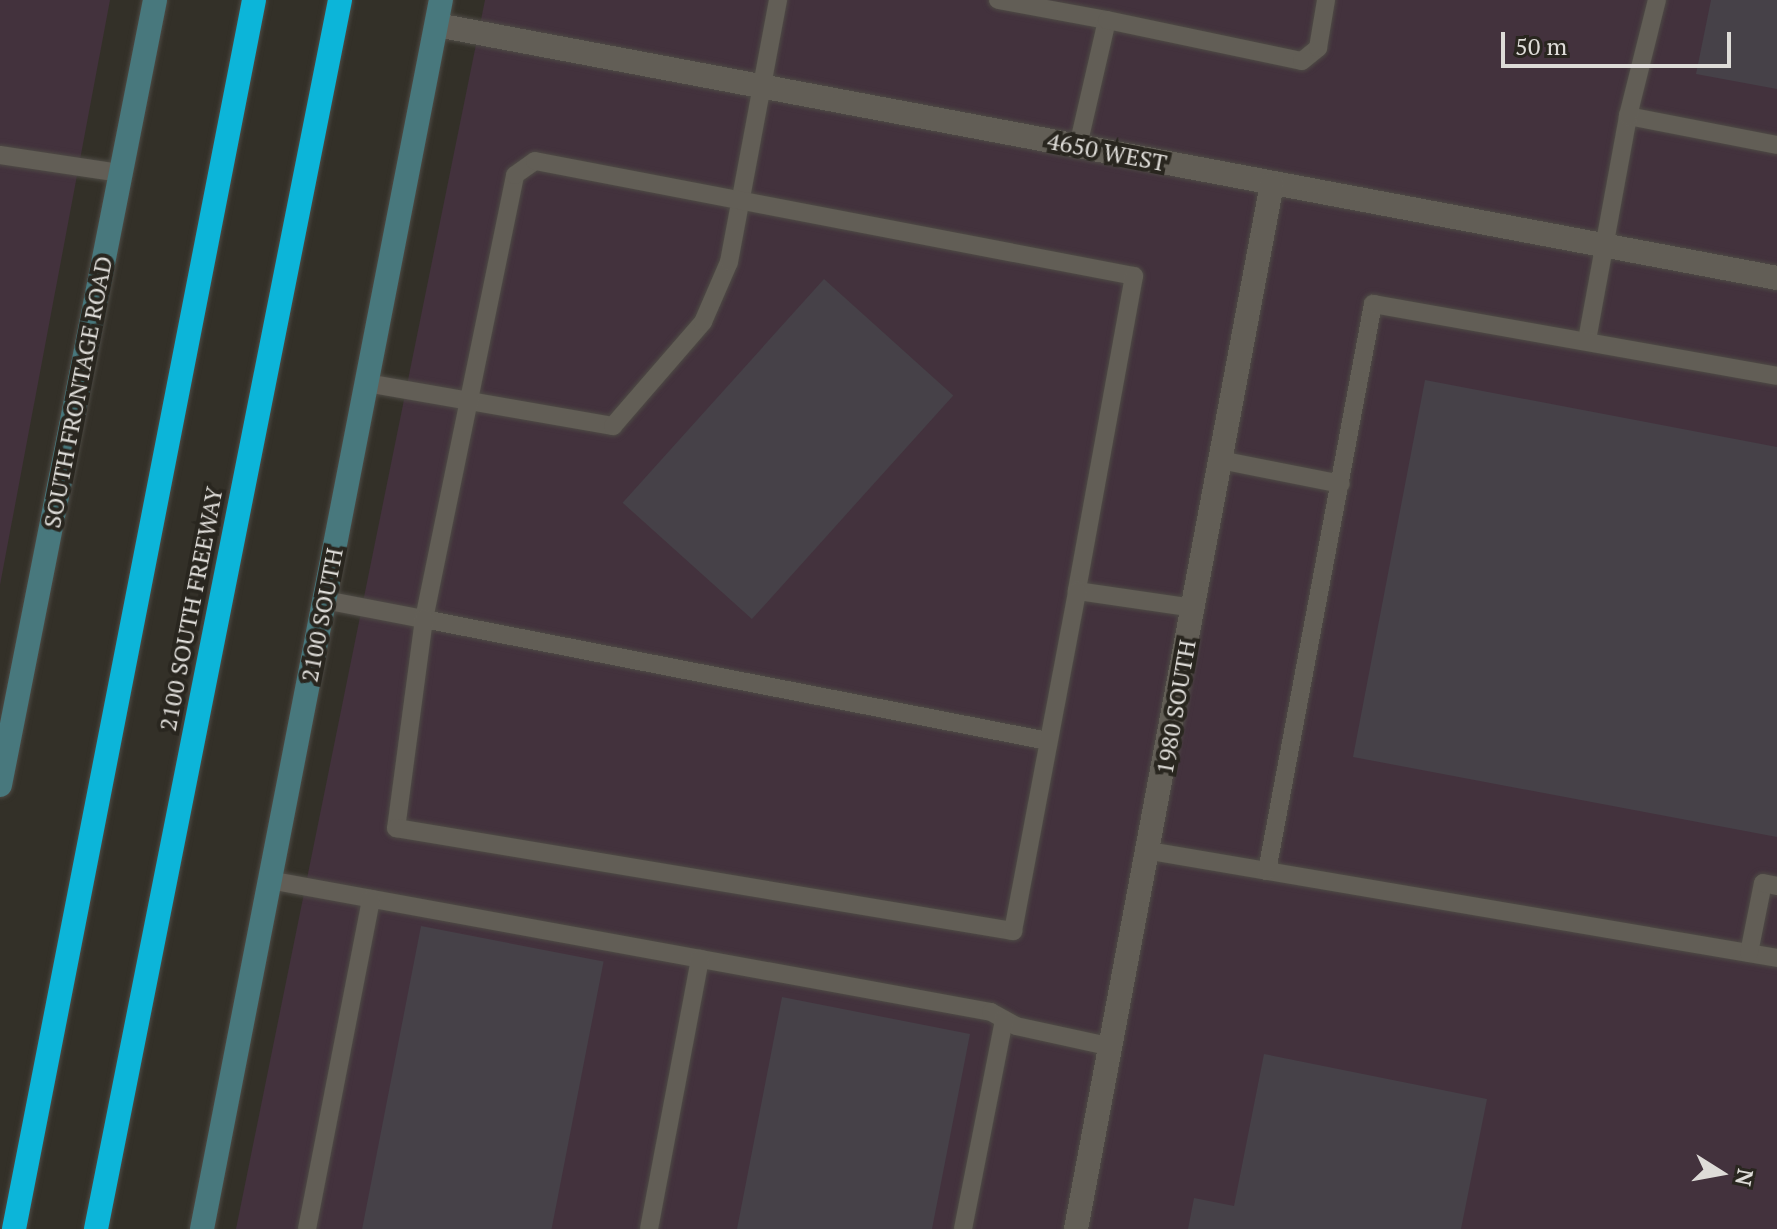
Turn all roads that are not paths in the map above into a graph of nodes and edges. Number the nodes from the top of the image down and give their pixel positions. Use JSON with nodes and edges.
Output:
{"nodes":[{"id":1,"x":155,"y":0,"type":"edge"},
{"id":2,"x":254,"y":0,"type":"edge"},
{"id":3,"x":340,"y":0,"type":"edge"},
{"id":4,"x":441,"y":0,"type":"edge"},
{"id":5,"x":778,"y":0,"type":"edge"},
{"id":6,"x":998,"y":0,"type":"edge"},
{"id":7,"x":1326,"y":0,"type":"edge"},
{"id":8,"x":1657,"y":0,"type":"edge"},
{"id":9,"x":1107,"y":20,"type":"junction"},
{"id":10,"x":437,"y":25,"type":"junction"},
{"id":11,"x":761,"y":85,"type":"junction"},
{"id":12,"x":1628,"y":116,"type":"junction"},
{"id":13,"x":1777,"y":145,"type":"edge"},
{"id":14,"x":1078,"y":146,"type":"junction"},
{"id":15,"x":0,"y":155,"type":"edge"},
{"id":16,"x":121,"y":173,"type":"junction"},
{"id":17,"x":1272,"y":184,"type":"junction"},
{"id":18,"x":740,"y":204,"type":"junction"},
{"id":19,"x":1604,"y":246,"type":"junction"},
{"id":20,"x":1777,"y":278,"type":"edge"},
{"id":21,"x":1587,"y":340,"type":"junction"},
{"id":22,"x":1777,"y":376,"type":"edge"},
{"id":23,"x":366,"y":383,"type":"junction"},
{"id":24,"x":465,"y":402,"type":"junction"},
{"id":25,"x":1220,"y":460,"type":"junction"},
{"id":26,"x":1341,"y":484,"type":"junction"},
{"id":27,"x":1077,"y":591,"type":"junction"},
{"id":28,"x":325,"y":600,"type":"junction"},
{"id":29,"x":1193,"y":608,"type":"junction"},
{"id":30,"x":424,"y":619,"type":"junction"},
{"id":31,"x":7,"y":714,"type":"edge"},
{"id":32,"x":1048,"y":741,"type":"junction"},
{"id":33,"x":0,"y":785,"type":"edge"},
{"id":34,"x":1150,"y":851,"type":"junction"},
{"id":35,"x":1267,"y":871,"type":"junction"},
{"id":36,"x":269,"y":880,"type":"junction"},
{"id":37,"x":1777,"y":886,"type":"edge"},
{"id":38,"x":371,"y":899,"type":"junction"},
{"id":39,"x":1749,"y":953,"type":"junction"},
{"id":40,"x":1777,"y":958,"type":"edge"},
{"id":41,"x":700,"y":959,"type":"junction"},
{"id":42,"x":1004,"y":1020,"type":"junction"},
{"id":43,"x":1112,"y":1047,"type":"junction"},
{"id":44,"x":14,"y":1229,"type":"edge"},
{"id":45,"x":96,"y":1229,"type":"edge"},
{"id":46,"x":202,"y":1229,"type":"edge"},
{"id":47,"x":307,"y":1229,"type":"edge"},
{"id":48,"x":649,"y":1229,"type":"edge"},
{"id":49,"x":963,"y":1229,"type":"edge"},
{"id":50,"x":1076,"y":1229,"type":"edge"}],
"edges":[{"from":1,"to":16,"type":"street","name":"SOUTH FRONTAGE ROAD"},
{"from":2,"to":44,"type":"highway"},
{"from":3,"to":45,"type":"highway","name":"2100 SOUTH FREEWAY"},
{"from":4,"to":10,"type":"street","name":"2100 SOUTH"},
{"from":5,"to":11,"type":"lane"},
{"from":6,"to":9,"type":"lane"},
{"from":7,"to":9,"type":"lane"},
{"from":8,"to":12,"type":"lane"},
{"from":9,"to":14,"type":"lane"},
{"from":10,"to":11,"type":"street","name":"4650 WEST"},
{"from":10,"to":23,"type":"street","name":"2100 SOUTH"},
{"from":11,"to":14,"type":"street","name":"4650 WEST"},
{"from":11,"to":18,"type":"lane"},
{"from":12,"to":13,"type":"lane"},
{"from":12,"to":19,"type":"lane"},
{"from":14,"to":17,"type":"street","name":"4650 WEST"},
{"from":15,"to":16,"type":"lane"},
{"from":16,"to":31,"type":"street","name":"SOUTH FRONTAGE ROAD"},
{"from":17,"to":19,"type":"street","name":"4650 WEST"},
{"from":17,"to":25,"type":"street","name":"1980 SOUTH"},
{"from":18,"to":24,"type":"lane"},
{"from":18,"to":24,"type":"lane"},
{"from":18,"to":27,"type":"lane"},
{"from":19,"to":20,"type":"street","name":"4650 WEST"},
{"from":19,"to":21,"type":"lane"},
{"from":21,"to":22,"type":"lane"},
{"from":21,"to":26,"type":"lane"},
{"from":23,"to":24,"type":"lane"},
{"from":23,"to":28,"type":"street","name":"2100 SOUTH"},
{"from":24,"to":30,"type":"lane"},
{"from":25,"to":26,"type":"lane"},
{"from":25,"to":29,"type":"street","name":"1980 SOUTH"},
{"from":26,"to":35,"type":"lane"},
{"from":27,"to":29,"type":"lane"},
{"from":27,"to":32,"type":"lane"},
{"from":28,"to":30,"type":"lane"},
{"from":28,"to":36,"type":"street","name":"2100 SOUTH"},
{"from":29,"to":34,"type":"street","name":"1980 SOUTH"},
{"from":30,"to":32,"type":"lane"},
{"from":30,"to":32,"type":"lane"},
{"from":31,"to":33,"type":"street","name":"SOUTH FRONTAGE ROAD"},
{"from":34,"to":35,"type":"lane"},
{"from":34,"to":43,"type":"street","name":"1980 SOUTH"},
{"from":35,"to":39,"type":"lane"},
{"from":36,"to":38,"type":"lane"},
{"from":36,"to":46,"type":"street","name":"2100 SOUTH"},
{"from":37,"to":39,"type":"lane"},
{"from":38,"to":41,"type":"lane"},
{"from":38,"to":47,"type":"lane"},
{"from":39,"to":40,"type":"lane"},
{"from":41,"to":42,"type":"lane"},
{"from":41,"to":48,"type":"lane"},
{"from":42,"to":43,"type":"lane"},
{"from":42,"to":49,"type":"lane"},
{"from":43,"to":50,"type":"street","name":"1980 SOUTH"}]}
